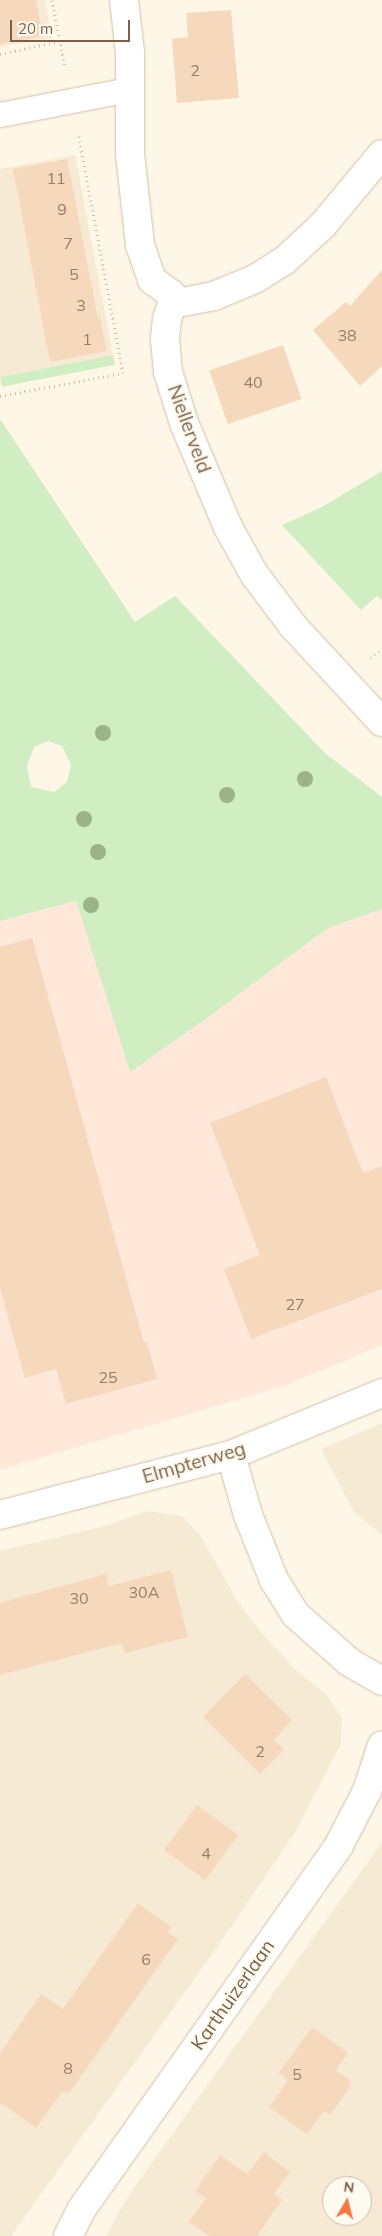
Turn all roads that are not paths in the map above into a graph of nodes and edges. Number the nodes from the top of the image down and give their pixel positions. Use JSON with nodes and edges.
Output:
{"nodes":[{"id":1,"x":124,"y":0,"type":"edge"},
{"id":2,"x":129,"y":90,"type":"junction"},
{"id":3,"x":0,"y":115,"type":"edge"},
{"id":4,"x":382,"y":154,"type":"edge"},
{"id":5,"x":172,"y":304,"type":"junction"},
{"id":6,"x":382,"y":722,"type":"edge"},
{"id":7,"x":382,"y":1393,"type":"edge"},
{"id":8,"x":231,"y":1455,"type":"junction"},
{"id":9,"x":0,"y":1515,"type":"edge"},
{"id":10,"x":382,"y":1681,"type":"edge"},
{"id":11,"x":382,"y":1745,"type":"edge"},
{"id":12,"x":68,"y":2236,"type":"edge"}],
"edges":[{"from":1,"to":2,"type":"street"},
{"from":2,"to":3,"type":"lane"},
{"from":2,"to":5,"type":"street"},
{"from":4,"to":5,"type":"street"},
{"from":5,"to":6,"type":"street","name":"Niellerveld"},
{"from":7,"to":8,"type":"street","name":"Elmpterweg"},
{"from":8,"to":9,"type":"street","name":"Elmpterweg"},
{"from":8,"to":10,"type":"street"},
{"from":11,"to":12,"type":"street","name":"Karthuizerlaan"}]}
